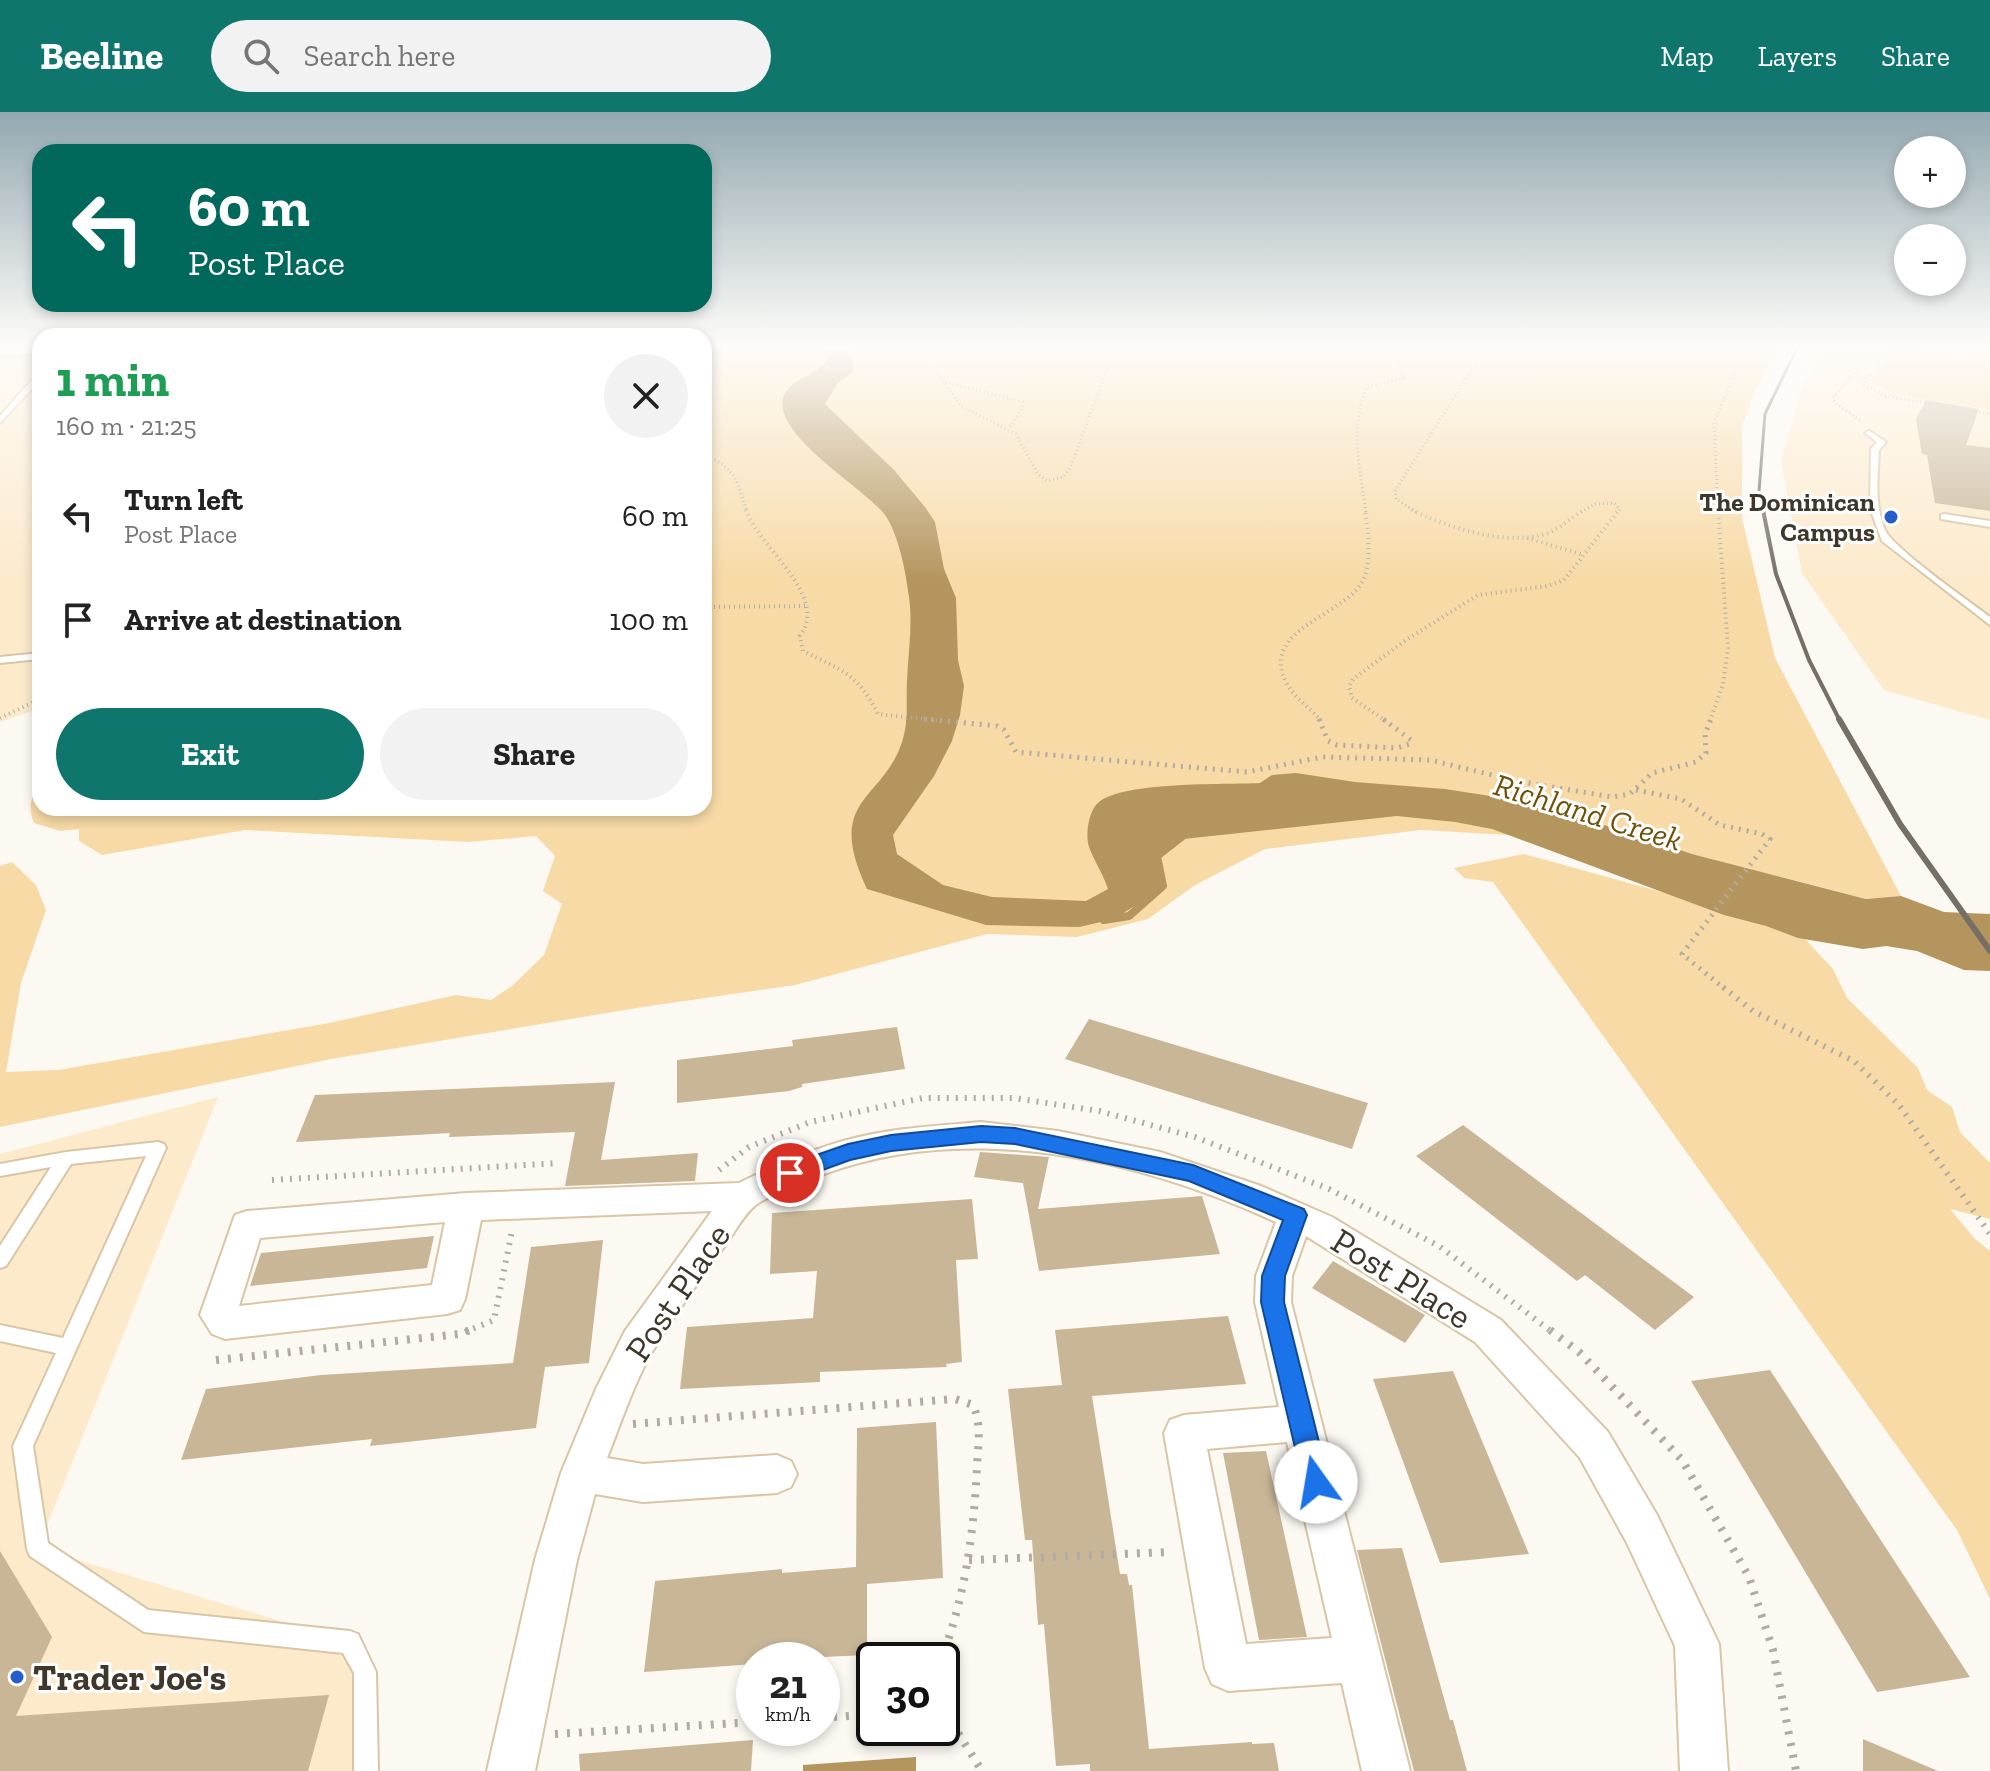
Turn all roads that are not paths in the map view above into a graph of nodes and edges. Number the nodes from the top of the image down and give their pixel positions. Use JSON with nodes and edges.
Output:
{"nodes":[{"id":1,"x":1869,"y":433,"type":"road end"},
{"id":2,"x":1944,"y":517,"type":"dead end"},
{"id":3,"x":1990,"y":524,"type":"edge"},
{"id":4,"x":1990,"y":622,"type":"edge"},
{"id":5,"x":32,"y":657,"type":"edge"},
{"id":6,"x":0,"y":660,"type":"edge"},
{"id":7,"x":66,"y":1158,"type":"junction"},
{"id":8,"x":0,"y":1170,"type":"edge"},
{"id":9,"x":729,"y":1184,"type":"junction"},
{"id":10,"x":466,"y":1207,"type":"junction"},
{"id":11,"x":1296,"y":1215,"type":"junction"},
{"id":12,"x":0,"y":1261,"type":"edge"},
{"id":13,"x":0,"y":1333,"type":"edge"},
{"id":14,"x":68,"y":1347,"type":"junction"},
{"id":15,"x":1302,"y":1423,"type":"junction"},
{"id":16,"x":581,"y":1473,"type":"junction"},
{"id":17,"x":777,"y":1474,"type":"dead end"},
{"id":18,"x":1359,"y":1659,"type":"junction"},
{"id":19,"x":514,"y":1754,"type":"edge"},
{"id":20,"x":366,"y":1771,"type":"edge"},
{"id":21,"x":1386,"y":1771,"type":"edge"},
{"id":22,"x":1704,"y":1771,"type":"edge"}],
"edges":[{"from":1,"to":4,"type":"lane"},
{"from":2,"to":3,"type":"lane"},
{"from":5,"to":6,"type":"lane"},
{"from":7,"to":8,"type":"lane"},
{"from":7,"to":12,"type":"lane"},
{"from":7,"to":14,"type":"lane"},
{"from":9,"to":10,"type":"street"},
{"from":9,"to":11,"type":"street","name":"Post Place"},
{"from":9,"to":16,"type":"street","name":"Post Place"},
{"from":10,"to":10,"type":"street"},
{"from":11,"to":15,"type":"street"},
{"from":11,"to":22,"type":"street","name":"Post Place"},
{"from":13,"to":14,"type":"lane"},
{"from":14,"to":20,"type":"lane"},
{"from":15,"to":18,"type":"street"},
{"from":15,"to":18,"type":"street"},
{"from":16,"to":17,"type":"street"},
{"from":16,"to":19,"type":"street","name":"Post Place"},
{"from":18,"to":21,"type":"street"}]}
